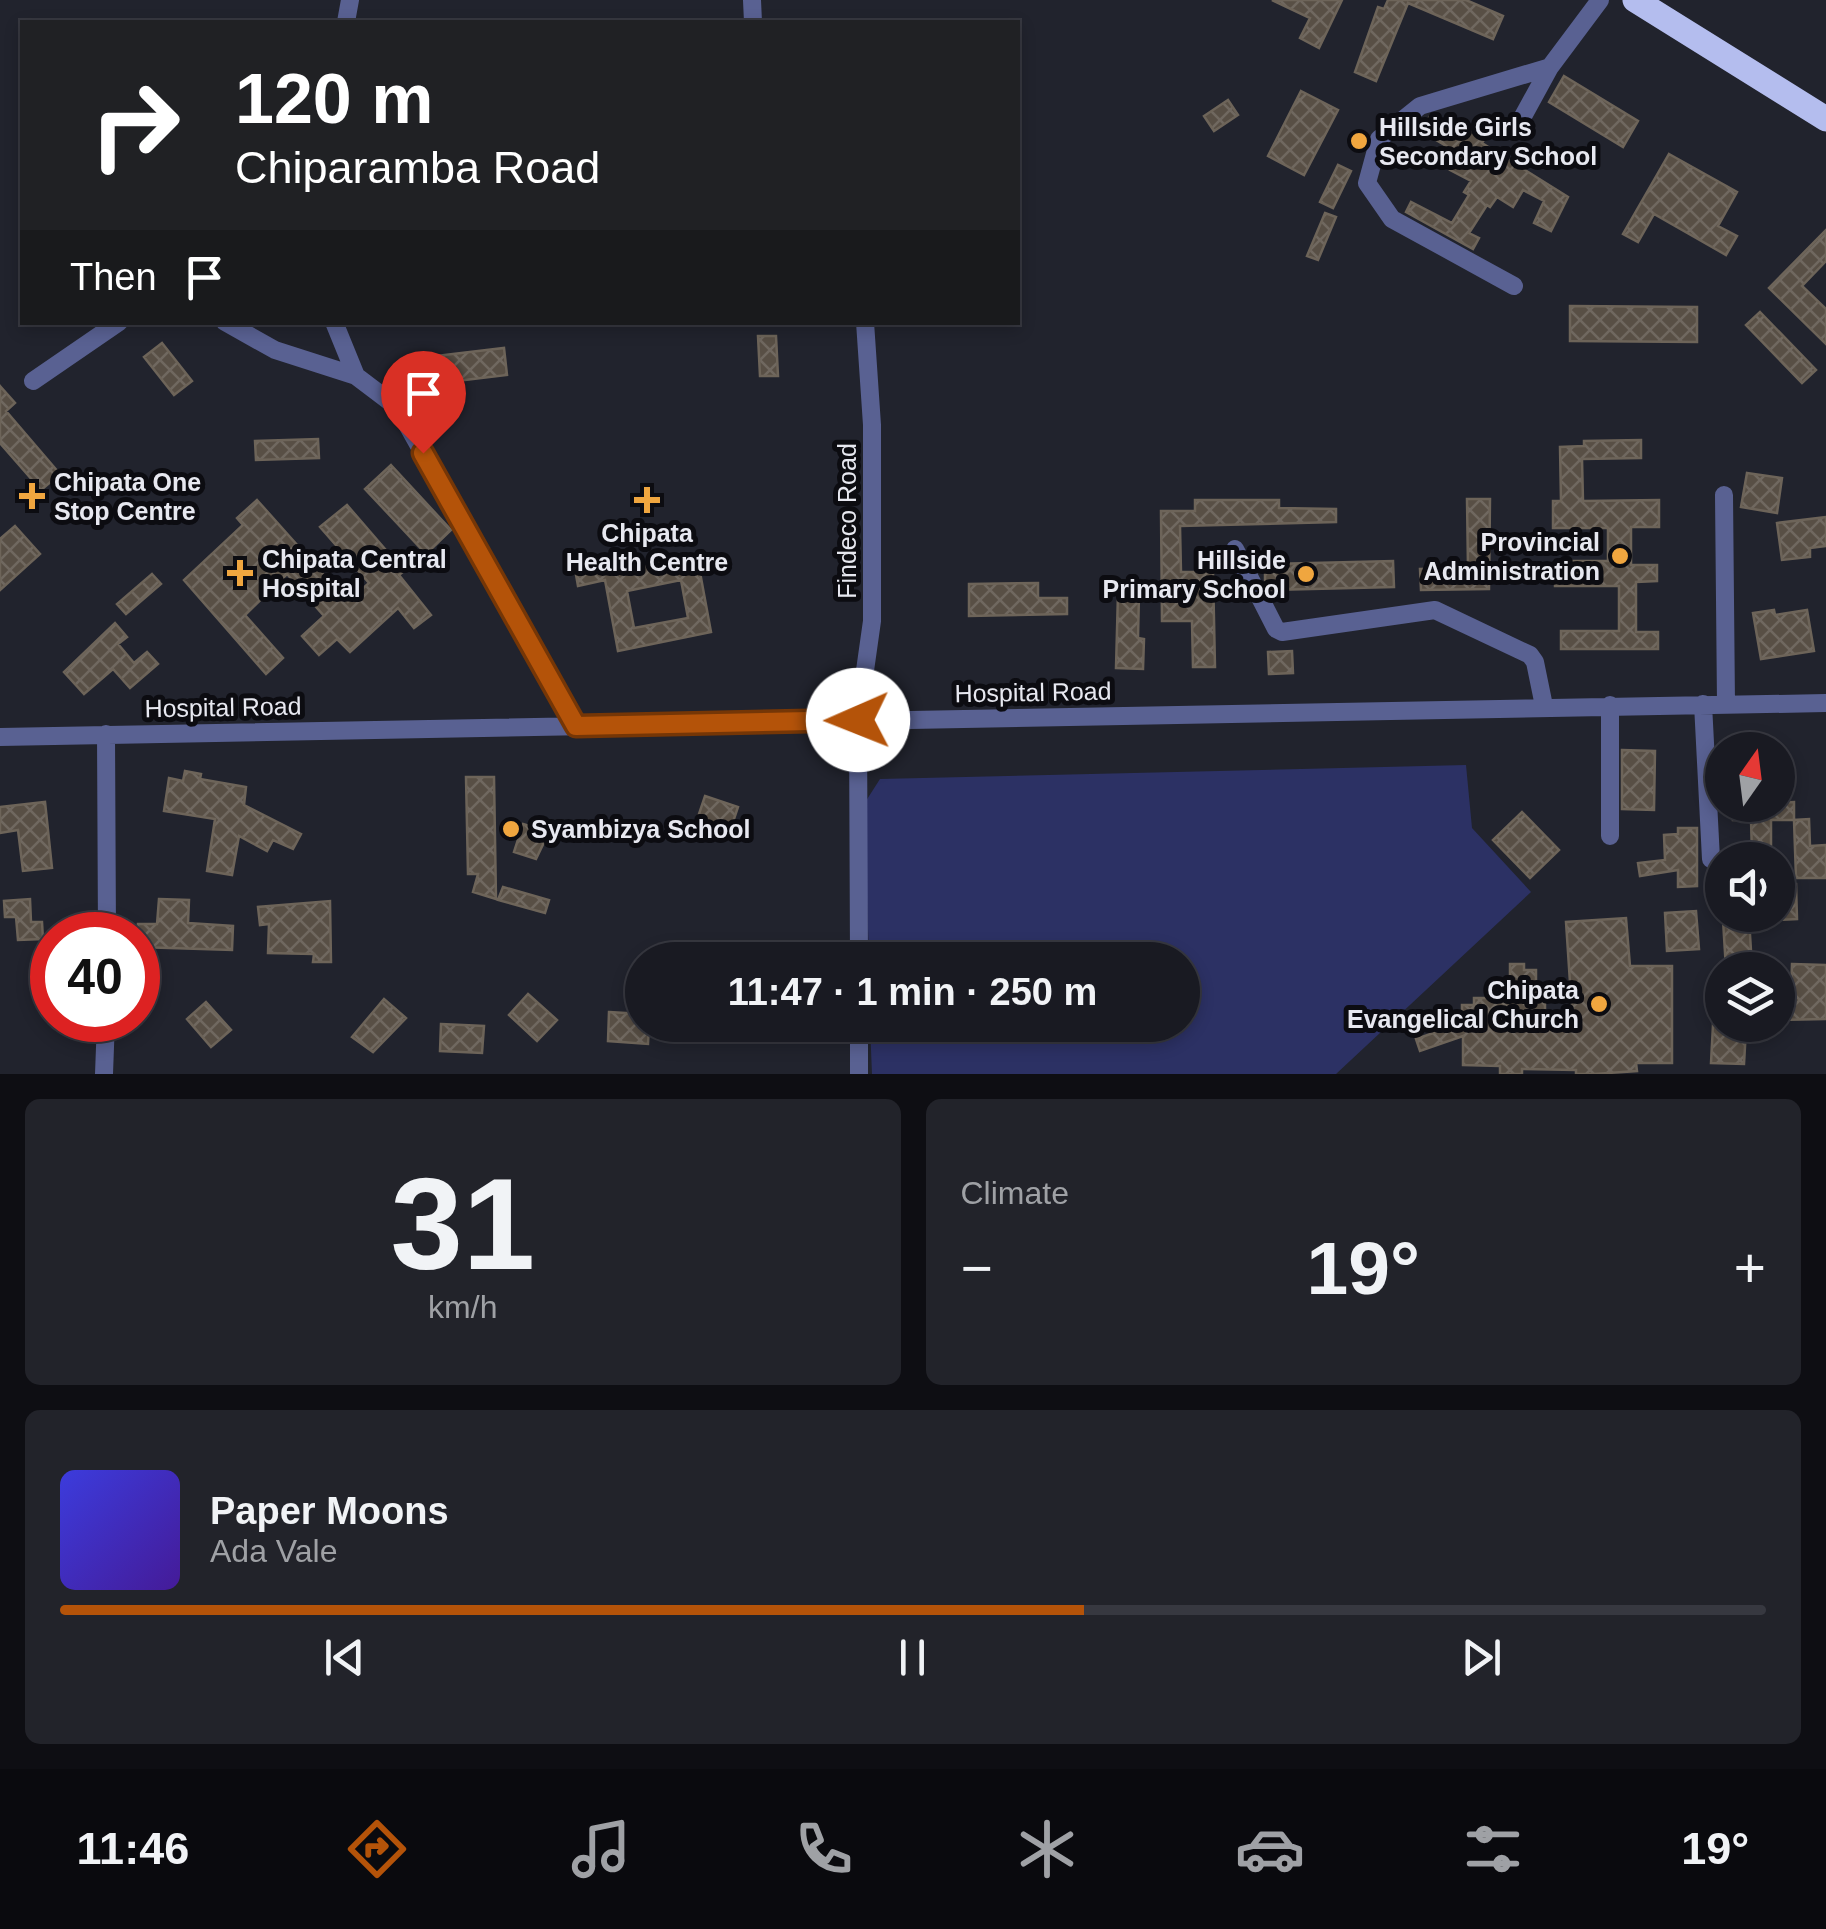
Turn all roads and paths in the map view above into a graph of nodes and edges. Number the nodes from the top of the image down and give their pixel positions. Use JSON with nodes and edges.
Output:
{"nodes":[{"id":1,"x":1600,"y":0,"type":"edge"},
{"id":2,"x":1635,"y":0,"type":"edge"},
{"id":3,"x":1550,"y":67,"type":"junction"},
{"id":4,"x":1826,"y":119,"type":"edge"},
{"id":5,"x":1516,"y":129,"type":"dead end"},
{"id":6,"x":1514,"y":286,"type":"dead end"},
{"id":7,"x":115,"y":325,"type":"edge"},
{"id":8,"x":230,"y":325,"type":"edge"},
{"id":9,"x":335,"y":325,"type":"edge"},
{"id":10,"x":865,"y":325,"type":"edge"},
{"id":11,"x":356,"y":376,"type":"junction"},
{"id":12,"x":33,"y":382,"type":"dead end"},
{"id":13,"x":1724,"y":495,"type":"dead end"},
{"id":14,"x":1235,"y":549,"type":"dead end"},
{"id":15,"x":1826,"y":703,"type":"edge"},
{"id":16,"x":1704,"y":704,"type":"junction"},
{"id":17,"x":1726,"y":704,"type":"junction"},
{"id":18,"x":1610,"y":705,"type":"junction"},
{"id":19,"x":1544,"y":706,"type":"junction"},
{"id":20,"x":858,"y":720,"type":"junction"},
{"id":21,"x":576,"y":726,"type":"junction"},
{"id":22,"x":106,"y":734,"type":"junction"},
{"id":23,"x":0,"y":737,"type":"edge"},
{"id":24,"x":1610,"y":836,"type":"dead end"},
{"id":25,"x":1710,"y":842,"type":"edge"},
{"id":26,"x":108,"y":912,"type":"edge"},
{"id":27,"x":859,"y":942,"type":"edge"},
{"id":28,"x":105,"y":1042,"type":"edge"},
{"id":29,"x":859,"y":1042,"type":"edge"},
{"id":30,"x":104,"y":1074,"type":"edge"},
{"id":31,"x":860,"y":1074,"type":"edge"}],
"edges":[{"from":1,"to":3,"type":"street"},
{"from":2,"to":4,"type":"highway"},
{"from":3,"to":5,"type":"street"},
{"from":3,"to":6,"type":"street"},
{"from":7,"to":12,"type":"street"},
{"from":8,"to":11,"type":"street"},
{"from":9,"to":11,"type":"street"},
{"from":10,"to":20,"type":"street","name":"Findeco Road"},
{"from":11,"to":21,"type":"street"},
{"from":13,"to":17,"type":"street"},
{"from":14,"to":19,"type":"street"},
{"from":15,"to":17,"type":"street","name":"Hospital Road"},
{"from":16,"to":17,"type":"street","name":"Hospital Road"},
{"from":16,"to":18,"type":"street","name":"Hospital Road"},
{"from":16,"to":25,"type":"street"},
{"from":18,"to":19,"type":"street","name":"Hospital Road"},
{"from":18,"to":24,"type":"street"},
{"from":19,"to":20,"type":"street","name":"Hospital Road"},
{"from":20,"to":21,"type":"street","name":"Hospital Road"},
{"from":20,"to":27,"type":"street","name":"Findeco Road"},
{"from":21,"to":22,"type":"street","name":"Hospital Road"},
{"from":22,"to":23,"type":"street","name":"Hospital Road"},
{"from":22,"to":26,"type":"street"},
{"from":28,"to":30,"type":"street"},
{"from":29,"to":31,"type":"street"}]}
